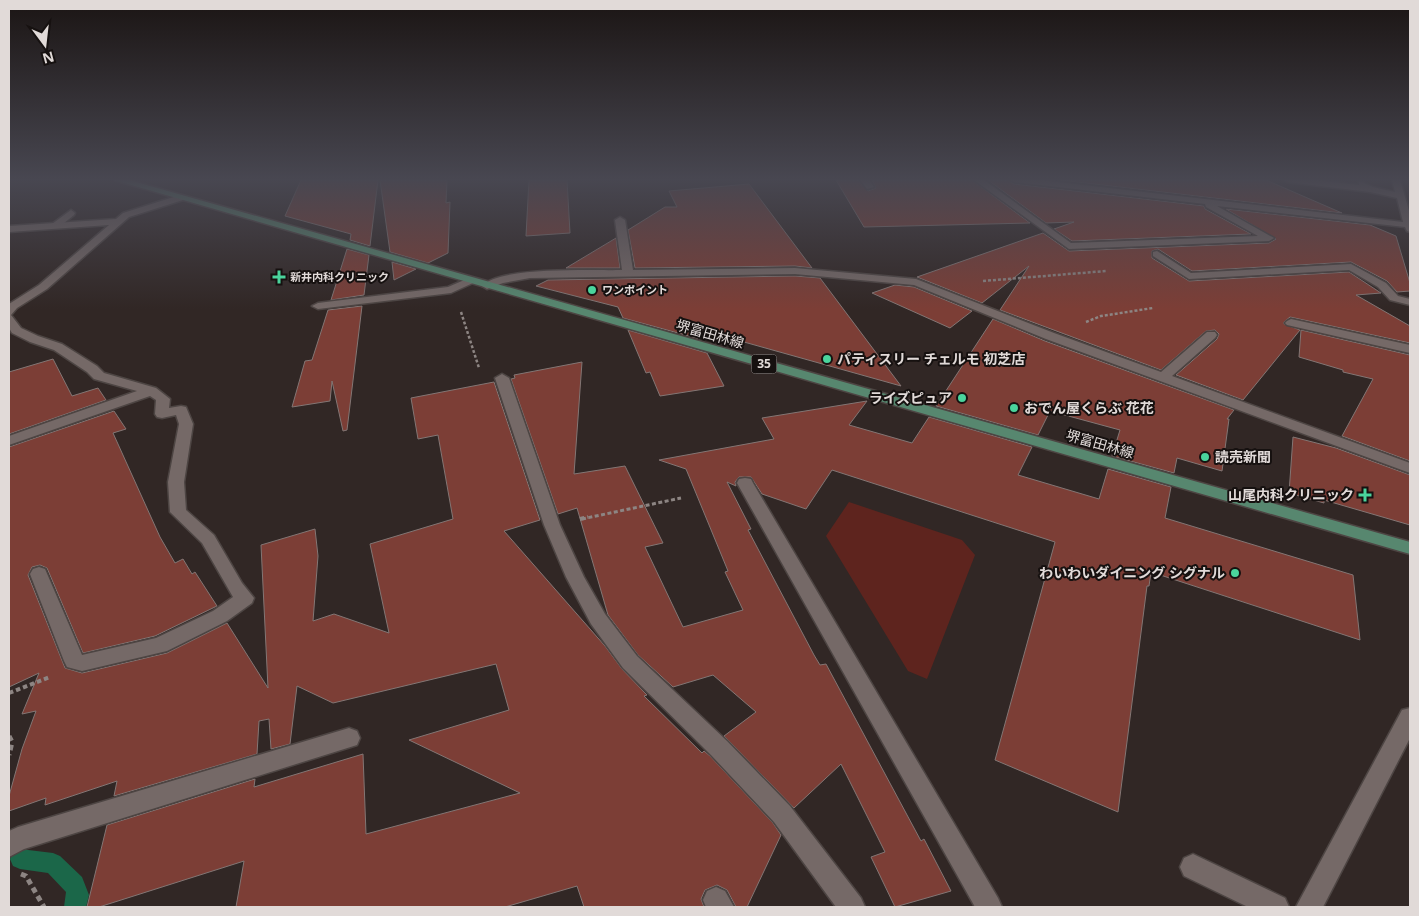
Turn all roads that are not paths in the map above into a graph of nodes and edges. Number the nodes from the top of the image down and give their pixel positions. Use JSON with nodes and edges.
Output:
{"nodes":[{"id":1,"x":59,"y":223,"type":"edge"},
{"id":2,"x":105,"y":223,"type":"edge"},
{"id":3,"x":116,"y":223,"type":"edge"},
{"id":4,"x":266,"y":223,"type":"edge"},
{"id":5,"x":620,"y":223,"type":"edge"},
{"id":6,"x":1037,"y":223,"type":"edge"},
{"id":7,"x":1241,"y":223,"type":"edge"},
{"id":8,"x":1383,"y":223,"type":"edge"},
{"id":9,"x":55,"y":226,"type":"junction"},
{"id":10,"x":1410,"y":226,"type":"edge"},
{"id":11,"x":9,"y":229,"type":"edge"},
{"id":12,"x":1157,"y":254,"type":"dead end"},
{"id":13,"x":628,"y":273,"type":"junction"},
{"id":14,"x":468,"y":281,"type":"junction"},
{"id":15,"x":487,"y":286,"type":"junction"},
{"id":16,"x":1410,"y":302,"type":"edge"},
{"id":17,"x":318,"y":306,"type":"dead end"},
{"id":18,"x":9,"y":312,"type":"edge"},
{"id":19,"x":9,"y":318,"type":"edge"},
{"id":20,"x":1291,"y":323,"type":"dead end"},
{"id":21,"x":12,"y":331,"type":"edge"},
{"id":22,"x":1211,"y":334,"type":"dead end"},
{"id":23,"x":1410,"y":350,"type":"edge"},
{"id":24,"x":502,"y":378,"type":"road end"},
{"id":25,"x":1162,"y":378,"type":"junction"},
{"id":26,"x":151,"y":391,"type":"junction"},
{"id":27,"x":9,"y":441,"type":"edge"},
{"id":28,"x":1410,"y":468,"type":"edge"},
{"id":29,"x":745,"y":483,"type":"dead end"},
{"id":30,"x":1410,"y":548,"type":"edge"},
{"id":31,"x":39,"y":574,"type":"dead end"},
{"id":32,"x":1410,"y":717,"type":"edge"},
{"id":33,"x":349,"y":738,"type":"dead end"},
{"id":34,"x":9,"y":845,"type":"edge"},
{"id":35,"x":1193,"y":867,"type":"dead end"},
{"id":36,"x":852,"y":907,"type":"edge"},
{"id":37,"x":989,"y":907,"type":"edge"},
{"id":38,"x":1276,"y":907,"type":"edge"},
{"id":39,"x":1309,"y":907,"type":"edge"}],
"edges":[{"from":1,"to":9,"type":"street"},
{"from":2,"to":9,"type":"street"},
{"from":3,"to":18,"type":"street"},
{"from":4,"to":14,"type":"main road","name":"堺富田林線","number":"35"},
{"from":5,"to":13,"type":"street"},
{"from":6,"to":7,"type":"street"},
{"from":8,"to":10,"type":"street"},
{"from":9,"to":11,"type":"street"},
{"from":12,"to":16,"type":"street"},
{"from":13,"to":15,"type":"street"},
{"from":13,"to":25,"type":"street"},
{"from":14,"to":15,"type":"main road","name":"堺富田林線","number":"35"},
{"from":14,"to":17,"type":"street"},
{"from":15,"to":30,"type":"main road","name":"堺富田林線","number":"35"},
{"from":19,"to":21,"type":"street"},
{"from":20,"to":23,"type":"street"},
{"from":21,"to":26,"type":"street"},
{"from":22,"to":25,"type":"street"},
{"from":24,"to":36,"type":"street"},
{"from":25,"to":28,"type":"street"},
{"from":26,"to":27,"type":"street"},
{"from":26,"to":31,"type":"street"},
{"from":29,"to":37,"type":"street"},
{"from":32,"to":39,"type":"street"},
{"from":33,"to":34,"type":"street"},
{"from":35,"to":38,"type":"street"}]}
